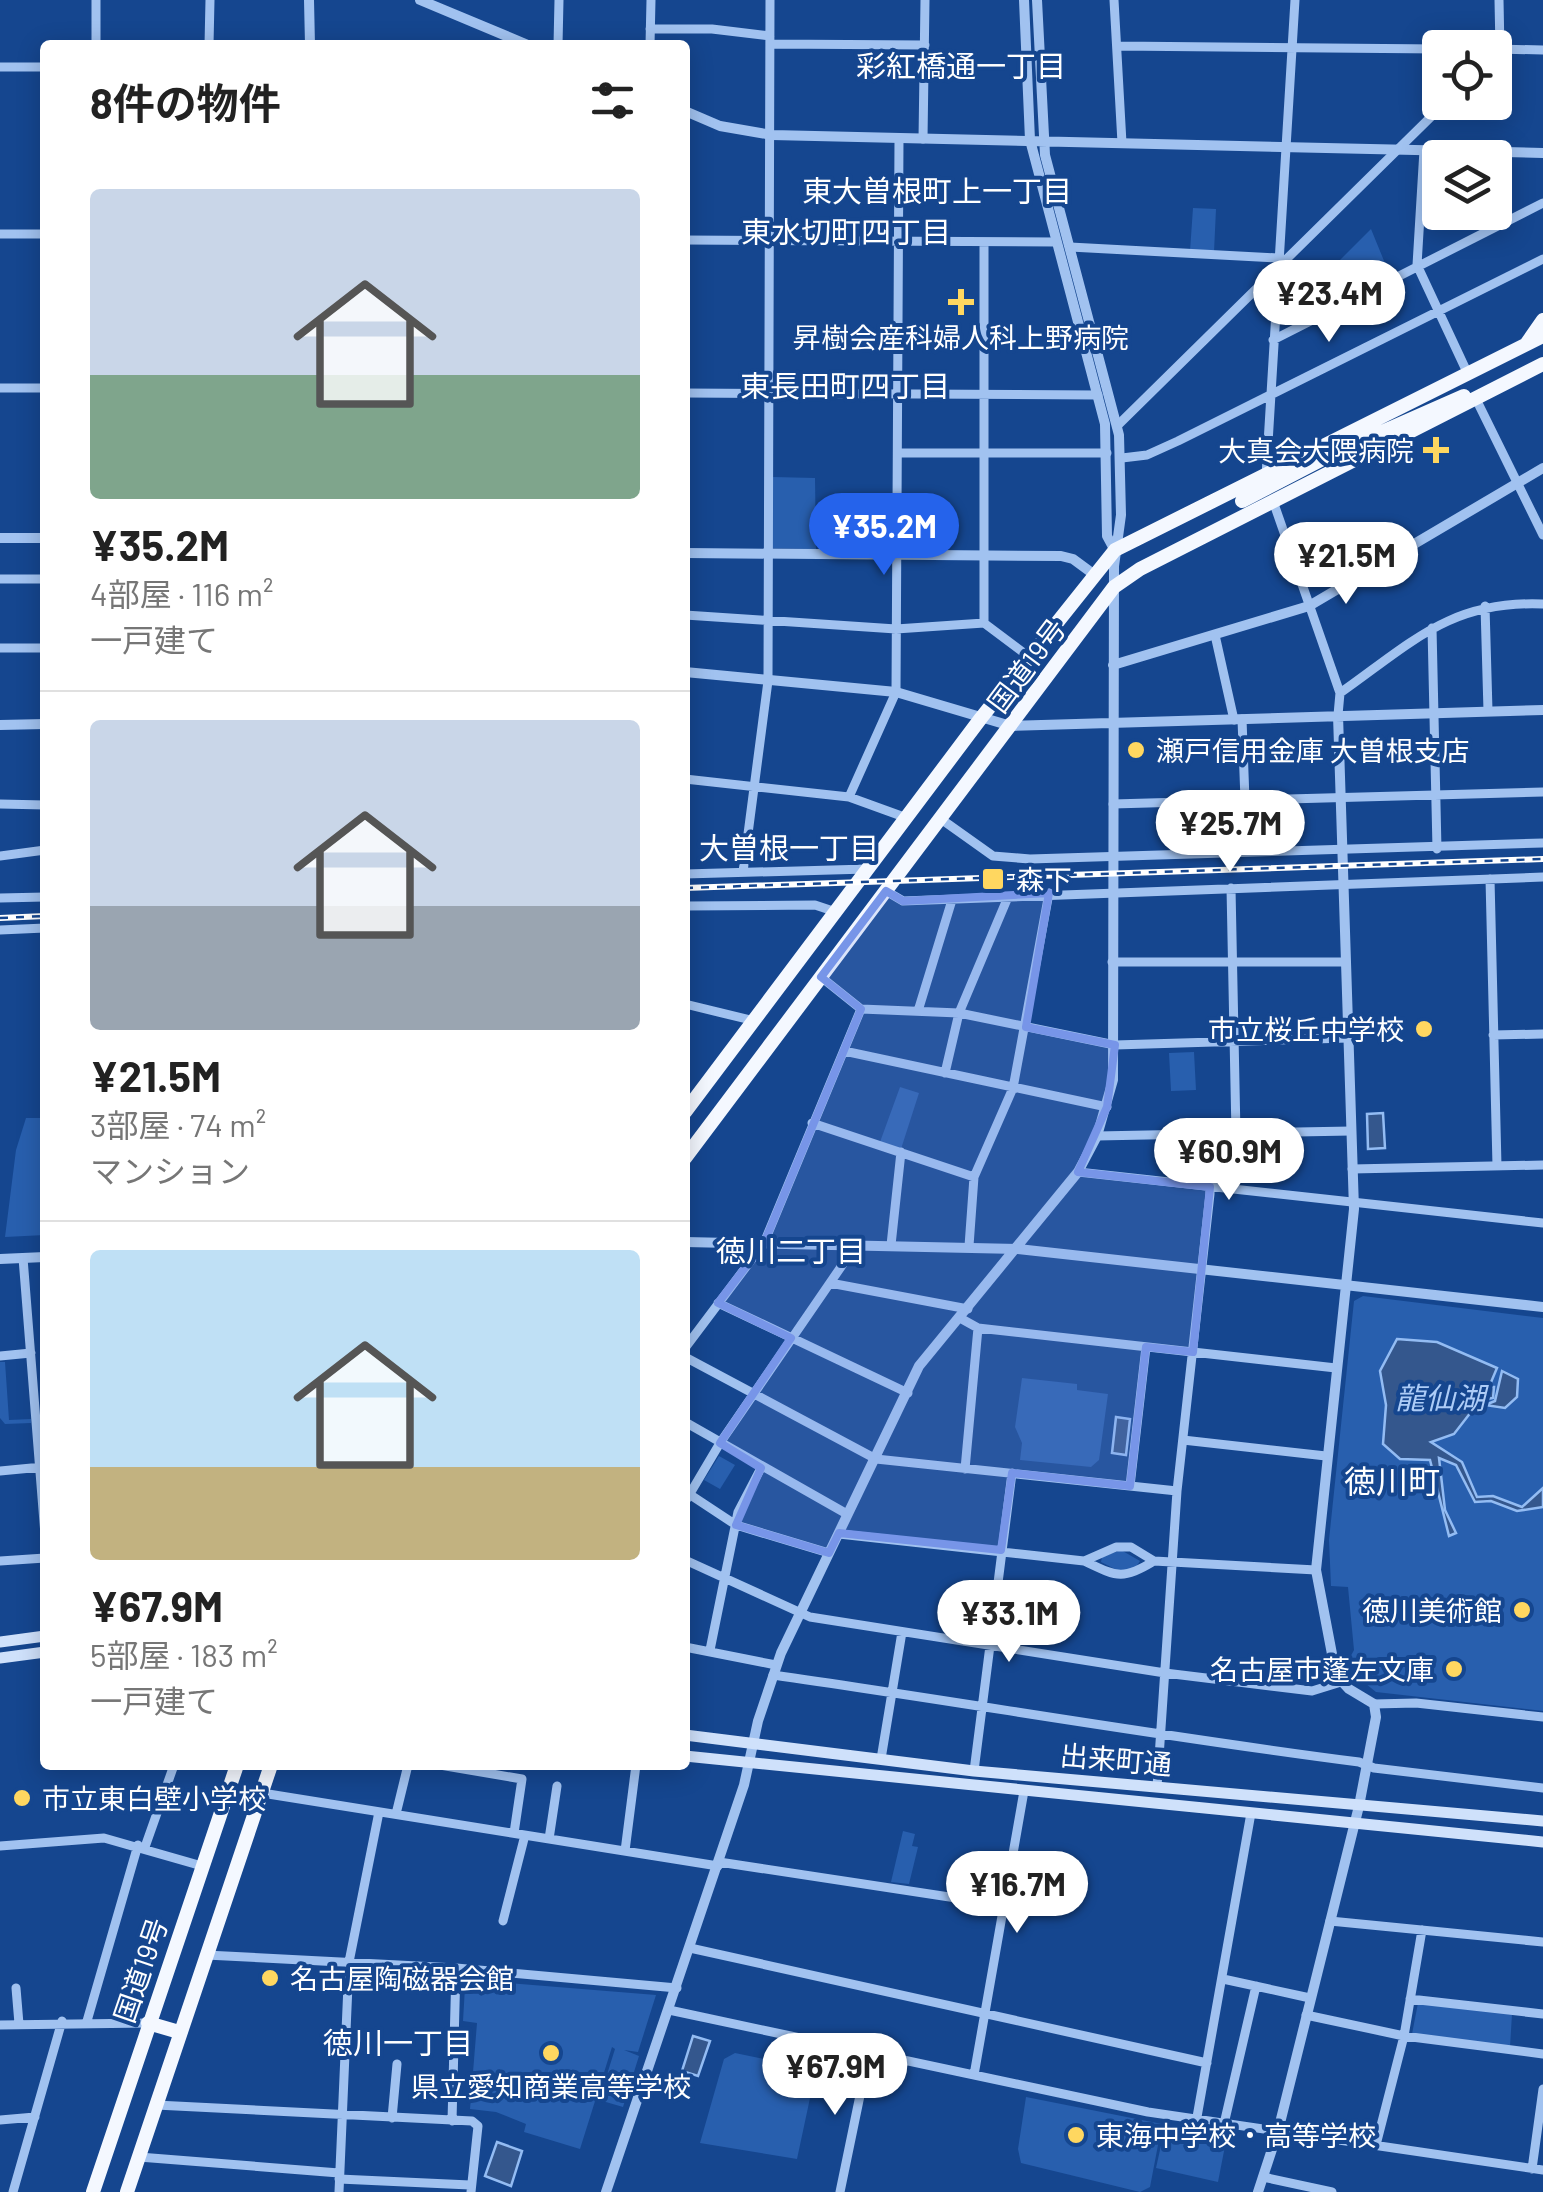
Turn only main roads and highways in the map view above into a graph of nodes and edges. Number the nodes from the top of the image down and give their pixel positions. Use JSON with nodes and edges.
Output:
{"nodes":[{"id":1,"x":1543,"y":320,"type":"edge"},
{"id":2,"x":1543,"y":336,"type":"edge"},
{"id":3,"x":1524,"y":347,"type":"junction"},
{"id":4,"x":1543,"y":364,"type":"edge"},
{"id":5,"x":1503,"y":385,"type":"junction"},
{"id":6,"x":1370,"y":422,"type":"junction"},
{"id":7,"x":1330,"y":455,"type":"junction"},
{"id":8,"x":1242,"y":500,"type":"dead end"},
{"id":9,"x":690,"y":1106,"type":"edge"},
{"id":10,"x":690,"y":1151,"type":"edge"},
{"id":11,"x":40,"y":1637,"type":"edge"},
{"id":12,"x":0,"y":1642,"type":"edge"},
{"id":13,"x":40,"y":1653,"type":"edge"},
{"id":14,"x":0,"y":1658,"type":"edge"},
{"id":15,"x":690,"y":1736,"type":"edge"},
{"id":16,"x":690,"y":1757,"type":"edge"},
{"id":17,"x":235,"y":1770,"type":"edge"},
{"id":18,"x":269,"y":1770,"type":"edge"},
{"id":19,"x":1543,"y":1822,"type":"edge"},
{"id":20,"x":1543,"y":1842,"type":"edge"},
{"id":21,"x":148,"y":2023,"type":"junction"},
{"id":22,"x":179,"y":2032,"type":"junction"},
{"id":23,"x":94,"y":2192,"type":"edge"},
{"id":24,"x":127,"y":2192,"type":"edge"}],
"edges":[{"from":1,"to":3,"type":"highway"},
{"from":2,"to":3,"type":"highway","name":"国道19号"},
{"from":3,"to":6,"type":"highway","name":"国道19号"},
{"from":4,"to":5,"type":"highway","name":"国道19号"},
{"from":5,"to":7,"type":"highway"},
{"from":5,"to":10,"type":"highway","name":"国道19号"},
{"from":6,"to":7,"type":"highway"},
{"from":6,"to":9,"type":"highway","name":"国道19号"},
{"from":7,"to":8,"type":"highway"},
{"from":11,"to":12,"type":"main road"},
{"from":13,"to":14,"type":"main road"},
{"from":15,"to":19,"type":"main road","name":"出来町通"},
{"from":16,"to":20,"type":"main road","name":"出来町通"},
{"from":17,"to":21,"type":"highway","name":"国道19号"},
{"from":18,"to":22,"type":"highway","name":"国道19号"},
{"from":21,"to":22,"type":"highway"},
{"from":21,"to":23,"type":"highway","name":"国道19号"},
{"from":22,"to":24,"type":"highway","name":"国道19号"}]}
